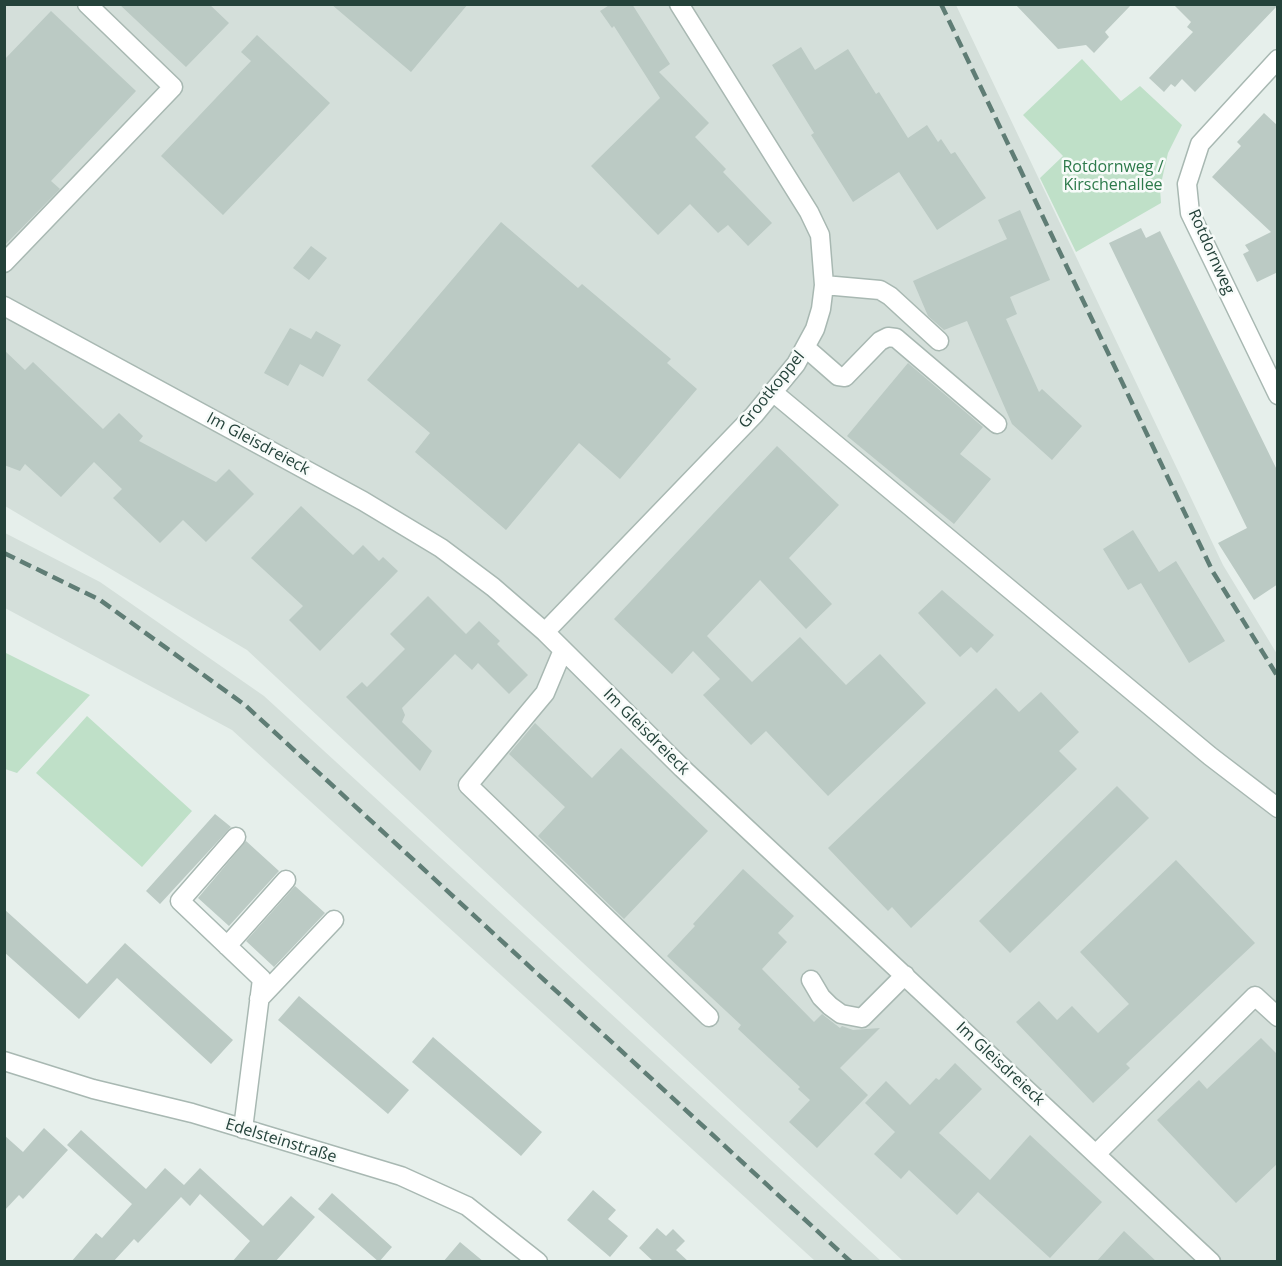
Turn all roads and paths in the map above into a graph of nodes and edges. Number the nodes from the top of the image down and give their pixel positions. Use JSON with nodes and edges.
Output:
{"nodes":[{"id":1,"x":87,"y":4,"type":"edge"},
{"id":2,"x":679,"y":4,"type":"edge"},
{"id":3,"x":1278,"y":59,"type":"edge"},
{"id":4,"x":4,"y":263,"type":"edge"},
{"id":5,"x":824,"y":285,"type":"junction"},
{"id":6,"x":4,"y":306,"type":"edge"},
{"id":7,"x":939,"y":341,"type":"dead end"},
{"id":8,"x":806,"y":348,"type":"junction"},
{"id":9,"x":774,"y":393,"type":"junction"},
{"id":10,"x":1278,"y":395,"type":"edge"},
{"id":11,"x":998,"y":424,"type":"dead end"},
{"id":12,"x":545,"y":632,"type":"junction"},
{"id":13,"x":563,"y":650,"type":"junction"},
{"id":14,"x":1278,"y":808,"type":"edge"},
{"id":15,"x":236,"y":837,"type":"dead end"},
{"id":16,"x":286,"y":880,"type":"dead end"},
{"id":17,"x":334,"y":920,"type":"dead end"},
{"id":18,"x":227,"y":946,"type":"junction"},
{"id":19,"x":905,"y":975,"type":"junction"},
{"id":20,"x":811,"y":980,"type":"dead end"},
{"id":21,"x":259,"y":999,"type":"junction"},
{"id":22,"x":709,"y":1017,"type":"dead end"},
{"id":23,"x":1278,"y":1017,"type":"edge"},
{"id":24,"x":4,"y":1061,"type":"edge"},
{"id":25,"x":243,"y":1129,"type":"junction"},
{"id":26,"x":1096,"y":1154,"type":"junction"},
{"id":27,"x":538,"y":1262,"type":"edge"},
{"id":28,"x":1211,"y":1262,"type":"edge"}],
"edges":[{"from":1,"to":4,"type":"street"},
{"from":2,"to":5,"type":"street","name":"Grootkoppel"},
{"from":3,"to":10,"type":"street","name":"Rotdornweg"},
{"from":5,"to":7,"type":"street"},
{"from":5,"to":8,"type":"street","name":"Grootkoppel"},
{"from":6,"to":12,"type":"street","name":"Im Gleisdreieck"},
{"from":8,"to":9,"type":"street","name":"Grootkoppel"},
{"from":8,"to":11,"type":"street"},
{"from":9,"to":12,"type":"street","name":"Grootkoppel"},
{"from":9,"to":14,"type":"street"},
{"from":12,"to":13,"type":"street","name":"Im Gleisdreieck"},
{"from":13,"to":19,"type":"street","name":"Im Gleisdreieck"},
{"from":13,"to":22,"type":"street"},
{"from":15,"to":18,"type":"street"},
{"from":16,"to":18,"type":"street"},
{"from":17,"to":21,"type":"street"},
{"from":18,"to":21,"type":"street"},
{"from":19,"to":20,"type":"street"},
{"from":19,"to":26,"type":"street","name":"Im Gleisdreieck"},
{"from":21,"to":25,"type":"street"},
{"from":23,"to":26,"type":"street"},
{"from":24,"to":25,"type":"street","name":"Edelsteinstraße"},
{"from":25,"to":27,"type":"street","name":"Edelsteinstraße"},
{"from":26,"to":28,"type":"street","name":"Im Gleisdreieck"}]}
